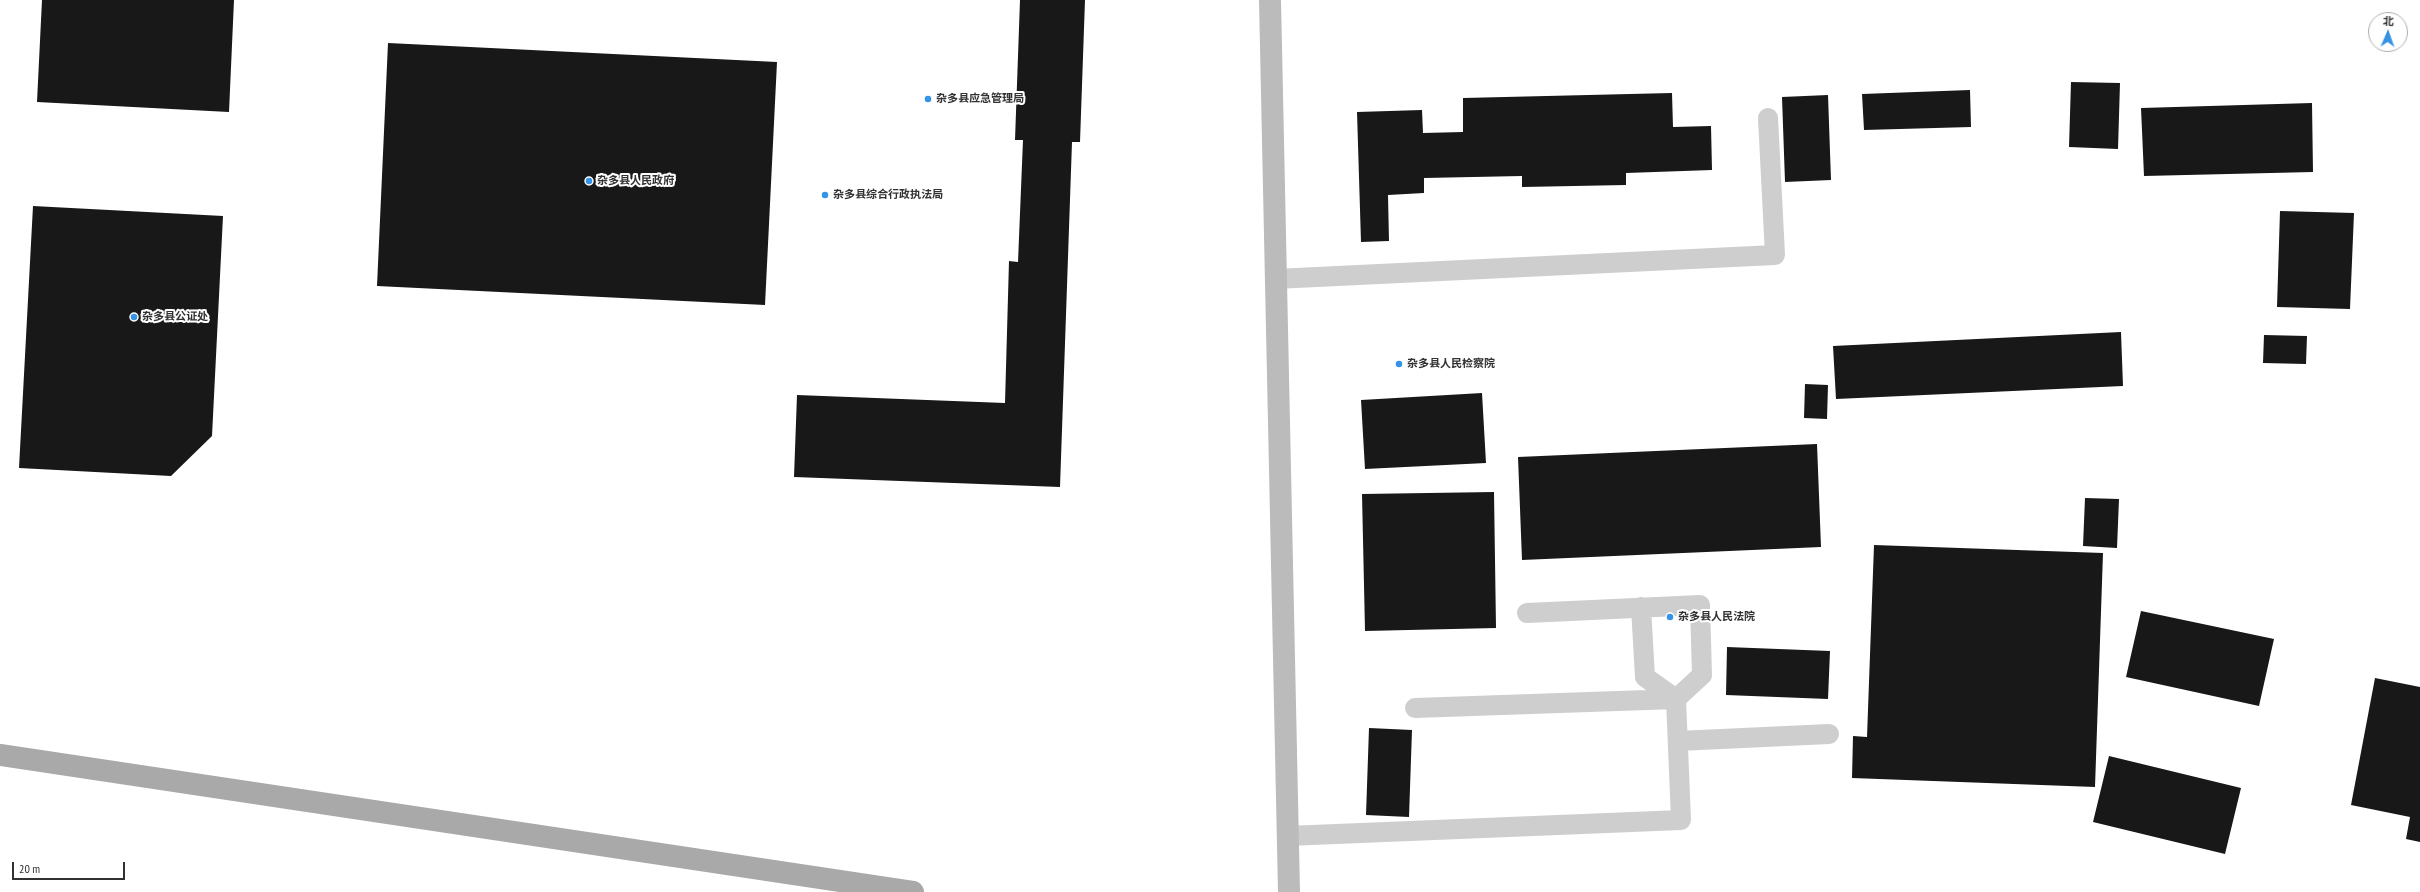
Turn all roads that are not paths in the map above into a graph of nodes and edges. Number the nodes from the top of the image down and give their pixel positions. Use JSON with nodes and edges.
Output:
{"nodes":[{"id":1,"x":1270,"y":0,"type":"edge"},
{"id":2,"x":1768,"y":118,"type":"dead end"},
{"id":3,"x":1276,"y":279,"type":"junction"},
{"id":4,"x":1641,"y":607,"type":"junction"},
{"id":5,"x":1527,"y":613,"type":"dead end"},
{"id":6,"x":1676,"y":699,"type":"junction"},
{"id":7,"x":1415,"y":708,"type":"dead end"},
{"id":8,"x":1829,"y":734,"type":"dead end"},
{"id":9,"x":1678,"y":741,"type":"junction"},
{"id":10,"x":0,"y":755,"type":"edge"},
{"id":11,"x":1287,"y":836,"type":"junction"},
{"id":12,"x":913,"y":892,"type":"edge"},
{"id":13,"x":1288,"y":892,"type":"edge"}],
"edges":[{"from":1,"to":3,"type":"main road"},
{"from":2,"to":3,"type":"lane"},
{"from":3,"to":11,"type":"main road"},
{"from":4,"to":5,"type":"lane"},
{"from":4,"to":6,"type":"lane"},
{"from":4,"to":6,"type":"lane"},
{"from":6,"to":7,"type":"lane"},
{"from":6,"to":9,"type":"lane"},
{"from":8,"to":9,"type":"lane"},
{"from":9,"to":11,"type":"lane"},
{"from":10,"to":12,"type":"main road"},
{"from":11,"to":13,"type":"main road"}]}
